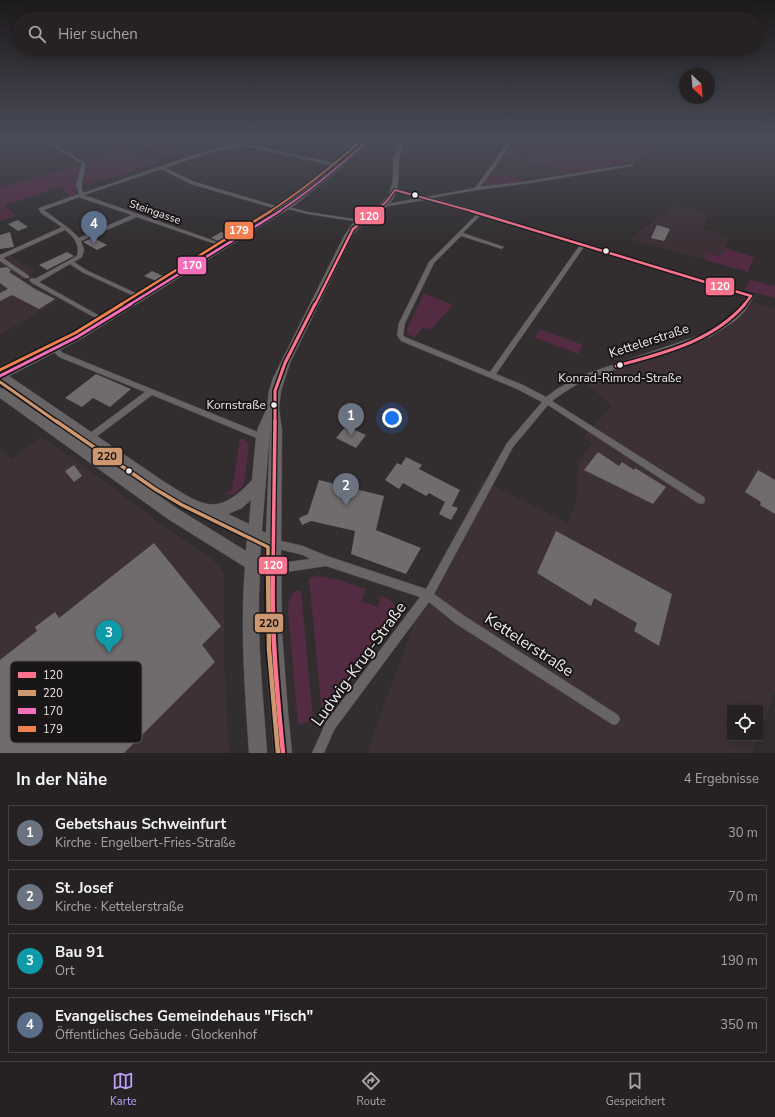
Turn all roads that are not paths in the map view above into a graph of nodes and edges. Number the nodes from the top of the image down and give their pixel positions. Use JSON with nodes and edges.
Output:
{"nodes":[{"id":1,"x":82,"y":172,"type":"edge"},
{"id":2,"x":146,"y":172,"type":"edge"},
{"id":3,"x":171,"y":172,"type":"edge"},
{"id":4,"x":332,"y":172,"type":"edge"},
{"id":5,"x":397,"y":172,"type":"edge"},
{"id":6,"x":489,"y":172,"type":"edge"},
{"id":7,"x":589,"y":172,"type":"edge"},
{"id":8,"x":476,"y":189,"type":"junction"},
{"id":9,"x":394,"y":190,"type":"junction"},
{"id":10,"x":82,"y":195,"type":"junction"},
{"id":11,"x":424,"y":198,"type":"junction"},
{"id":12,"x":384,"y":206,"type":"junction"},
{"id":13,"x":283,"y":208,"type":"junction"},
{"id":14,"x":480,"y":213,"type":"junction"},
{"id":15,"x":135,"y":216,"type":"junction"},
{"id":16,"x":360,"y":221,"type":"junction"},
{"id":17,"x":64,"y":228,"type":"junction"},
{"id":18,"x":460,"y":234,"type":"junction"},
{"id":19,"x":79,"y":240,"type":"junction"},
{"id":20,"x":583,"y":245,"type":"junction"},
{"id":21,"x":223,"y":246,"type":"junction"},
{"id":22,"x":501,"y":247,"type":"dead end"},
{"id":23,"x":0,"y":258,"type":"edge"},
{"id":24,"x":71,"y":262,"type":"junction"},
{"id":25,"x":31,"y":279,"type":"junction"},
{"id":26,"x":140,"y":297,"type":"junction"},
{"id":27,"x":103,"y":320,"type":"junction"},
{"id":28,"x":54,"y":350,"type":"junction"},
{"id":29,"x":0,"y":376,"type":"edge"},
{"id":30,"x":492,"y":376,"type":"junction"},
{"id":31,"x":0,"y":392,"type":"edge"},
{"id":32,"x":151,"y":392,"type":"junction"},
{"id":33,"x":547,"y":401,"type":"junction"},
{"id":34,"x":273,"y":408,"type":"junction"},
{"id":35,"x":262,"y":437,"type":"junction"},
{"id":36,"x":89,"y":438,"type":"junction"},
{"id":37,"x":257,"y":484,"type":"junction"},
{"id":38,"x":701,"y":500,"type":"dead end"},
{"id":39,"x":211,"y":512,"type":"junction"},
{"id":40,"x":254,"y":535,"type":"junction"},
{"id":41,"x":273,"y":544,"type":"junction"},
{"id":42,"x":326,"y":561,"type":"junction"},
{"id":43,"x":252,"y":563,"type":"junction"},
{"id":44,"x":272,"y":570,"type":"junction"},
{"id":45,"x":428,"y":595,"type":"junction"},
{"id":46,"x":614,"y":719,"type":"dead end"},
{"id":47,"x":282,"y":749,"type":"edge"},
{"id":48,"x":258,"y":753,"type":"edge"},
{"id":49,"x":318,"y":753,"type":"edge"}],
"edges":[{"from":1,"to":10,"type":"street"},
{"from":2,"to":10,"type":"street"},
{"from":3,"to":13,"type":"street"},
{"from":4,"to":13,"type":"main road"},
{"from":5,"to":9,"type":"main road"},
{"from":6,"to":8,"type":"street"},
{"from":7,"to":8,"type":"street"},
{"from":8,"to":11,"type":"street"},
{"from":9,"to":11,"type":"street"},
{"from":9,"to":12,"type":"main road"},
{"from":10,"to":15,"type":"street","name":"Steingasse"},
{"from":10,"to":17,"type":"street"},
{"from":11,"to":12,"type":"street"},
{"from":11,"to":14,"type":"street"},
{"from":12,"to":16,"type":"main road"},
{"from":13,"to":16,"type":"street"},
{"from":13,"to":21,"type":"main road"},
{"from":14,"to":18,"type":"street"},
{"from":14,"to":20,"type":"street"},
{"from":15,"to":19,"type":"street"},
{"from":15,"to":21,"type":"street","name":"Steingasse"},
{"from":16,"to":34,"type":"main road"},
{"from":17,"to":19,"type":"street"},
{"from":17,"to":23,"type":"street"},
{"from":18,"to":22,"type":"street"},
{"from":18,"to":30,"type":"street"},
{"from":19,"to":24,"type":"street"},
{"from":20,"to":30,"type":"street"},
{"from":20,"to":33,"type":"street","name":"Kettelerstraße"},
{"from":21,"to":26,"type":"main road"},
{"from":23,"to":25,"type":"street"},
{"from":24,"to":25,"type":"street"},
{"from":24,"to":26,"type":"street"},
{"from":25,"to":27,"type":"street"},
{"from":26,"to":27,"type":"main road"},
{"from":27,"to":28,"type":"main road"},
{"from":28,"to":29,"type":"main road"},
{"from":28,"to":32,"type":"street"},
{"from":29,"to":36,"type":"main road"},
{"from":30,"to":33,"type":"street"},
{"from":31,"to":43,"type":"main road"},
{"from":32,"to":35,"type":"street"},
{"from":32,"to":36,"type":"street"},
{"from":33,"to":38,"type":"street"},
{"from":33,"to":45,"type":"street","name":"Kettelerstraße"},
{"from":34,"to":35,"type":"main road"},
{"from":34,"to":41,"type":"main road"},
{"from":35,"to":37,"type":"main road"},
{"from":36,"to":39,"type":"main road"},
{"from":37,"to":39,"type":"main road"},
{"from":37,"to":40,"type":"main road"},
{"from":39,"to":40,"type":"main road"},
{"from":40,"to":41,"type":"main road"},
{"from":40,"to":43,"type":"main road"},
{"from":41,"to":42,"type":"street","name":"Kettelerstraße"},
{"from":41,"to":44,"type":"main road"},
{"from":42,"to":44,"type":"street","name":"Kettelerstraße"},
{"from":42,"to":45,"type":"street","name":"Kettelerstraße"},
{"from":43,"to":44,"type":"main road"},
{"from":43,"to":48,"type":"main road"},
{"from":44,"to":47,"type":"main road"},
{"from":45,"to":46,"type":"street","name":"Kettelerstraße"},
{"from":45,"to":49,"type":"street","name":"Ludwig-Krug-Straße"}]}
